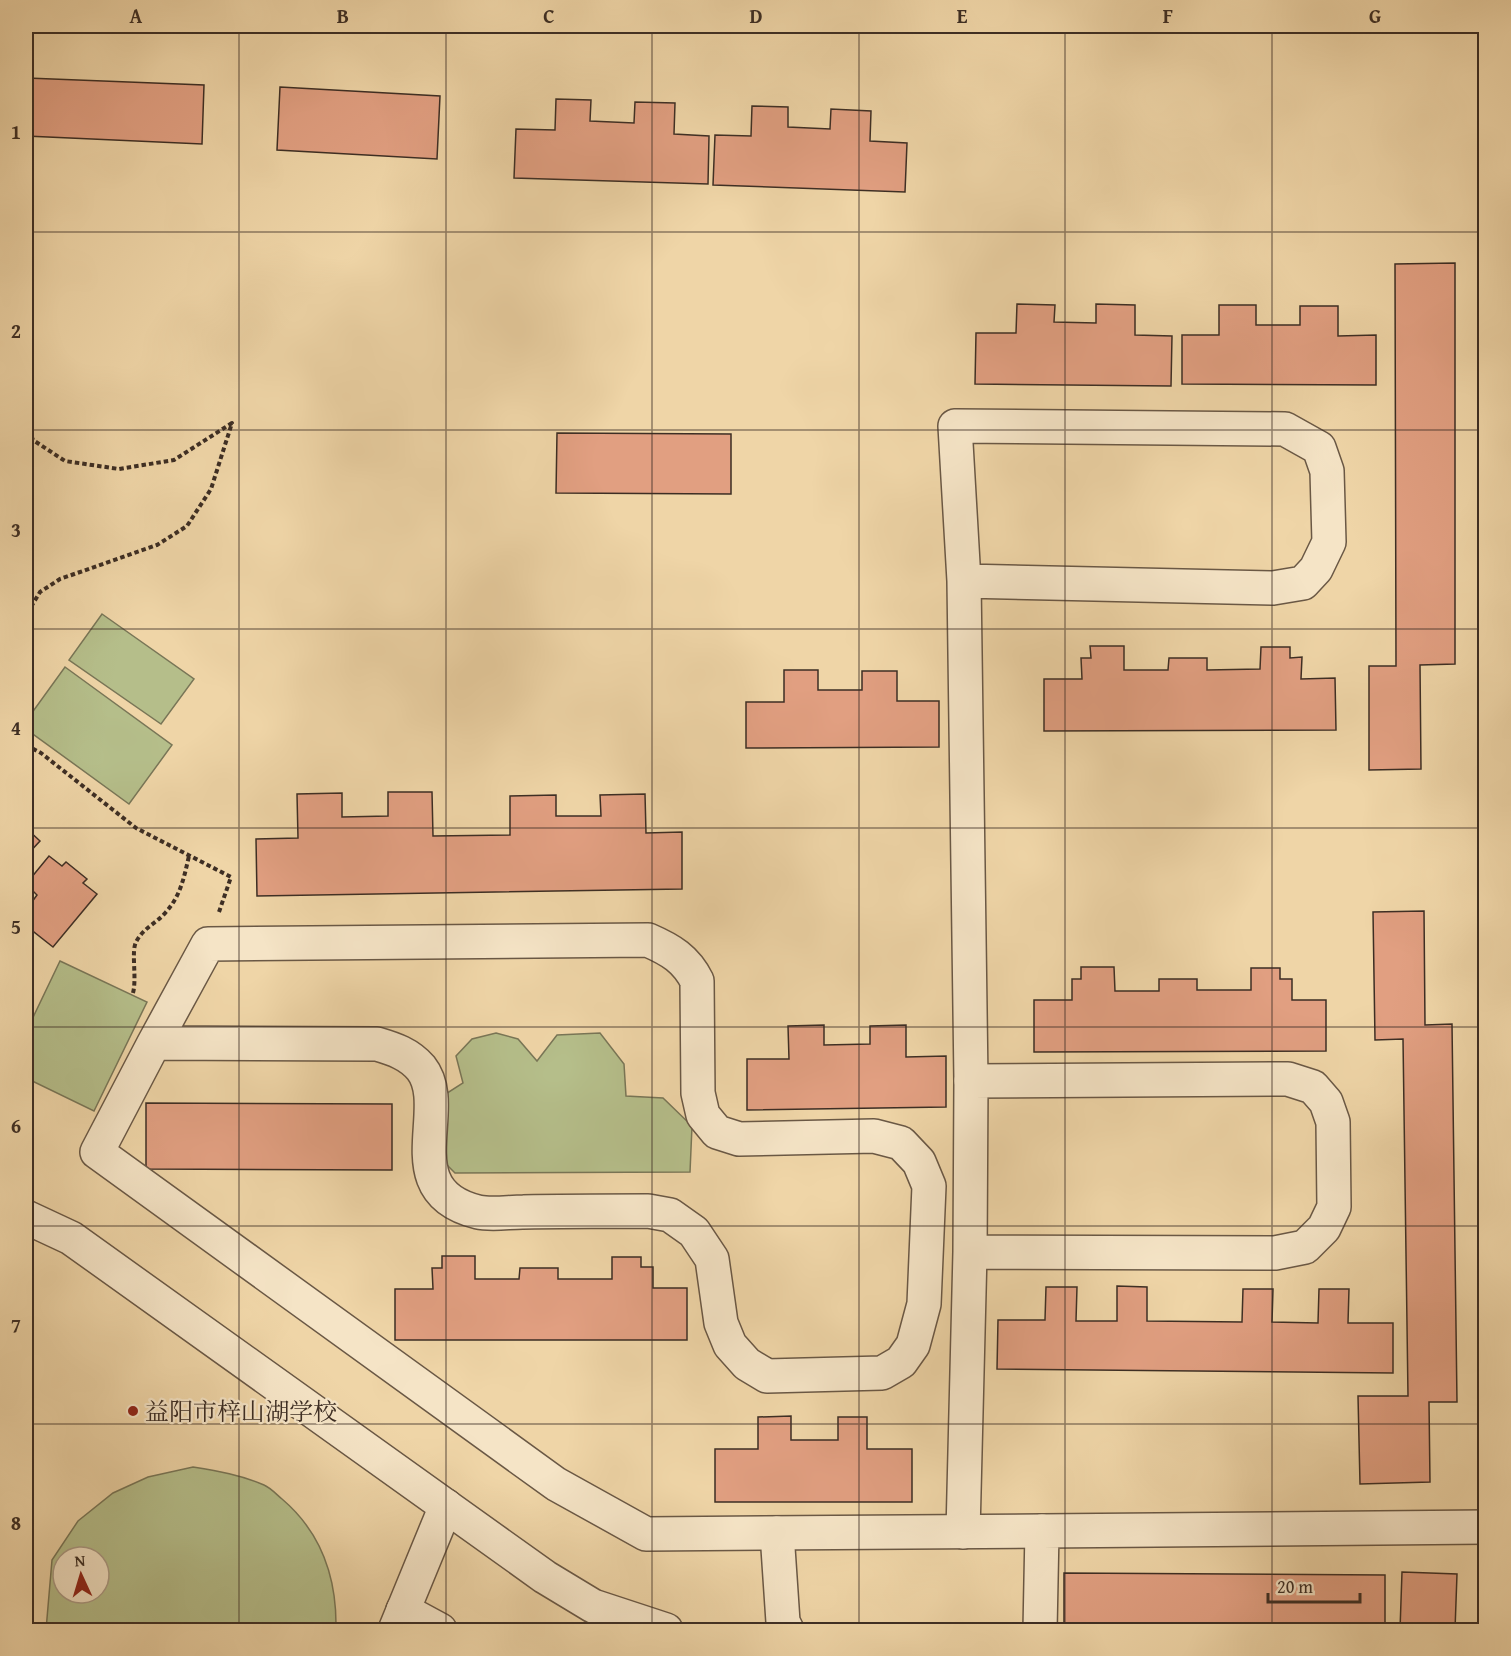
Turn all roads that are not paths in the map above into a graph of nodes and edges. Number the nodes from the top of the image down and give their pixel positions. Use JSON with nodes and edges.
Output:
{"nodes":[{"id":1,"x":964,"y":581,"type":"junction"},
{"id":2,"x":154,"y":1043,"type":"junction"},
{"id":3,"x":971,"y":1081,"type":"junction"},
{"id":4,"x":26,"y":1217,"type":"edge"},
{"id":5,"x":970,"y":1252,"type":"junction"},
{"id":6,"x":446,"y":1506,"type":"junction"},
{"id":7,"x":1485,"y":1527,"type":"edge"},
{"id":8,"x":963,"y":1532,"type":"junction"},
{"id":9,"x":1042,"y":1532,"type":"junction"},
{"id":10,"x":777,"y":1533,"type":"junction"},
{"id":11,"x":399,"y":1620,"type":"edge"},
{"id":12,"x":440,"y":1630,"type":"edge"},
{"id":13,"x":666,"y":1630,"type":"edge"},
{"id":14,"x":787,"y":1630,"type":"edge"},
{"id":15,"x":1040,"y":1630,"type":"edge"}],
"edges":[{"from":1,"to":1,"type":"street"},
{"from":1,"to":3,"type":"street"},
{"from":2,"to":2,"type":"street"},
{"from":2,"to":10,"type":"street"},
{"from":3,"to":5,"type":"street"},
{"from":3,"to":5,"type":"street"},
{"from":4,"to":6,"type":"street"},
{"from":5,"to":8,"type":"street"},
{"from":6,"to":11,"type":"street"},
{"from":6,"to":13,"type":"street"},
{"from":7,"to":9,"type":"street"},
{"from":8,"to":9,"type":"street"},
{"from":8,"to":10,"type":"street"},
{"from":9,"to":15,"type":"street"},
{"from":10,"to":14,"type":"street"},
{"from":11,"to":12,"type":"street"}]}
